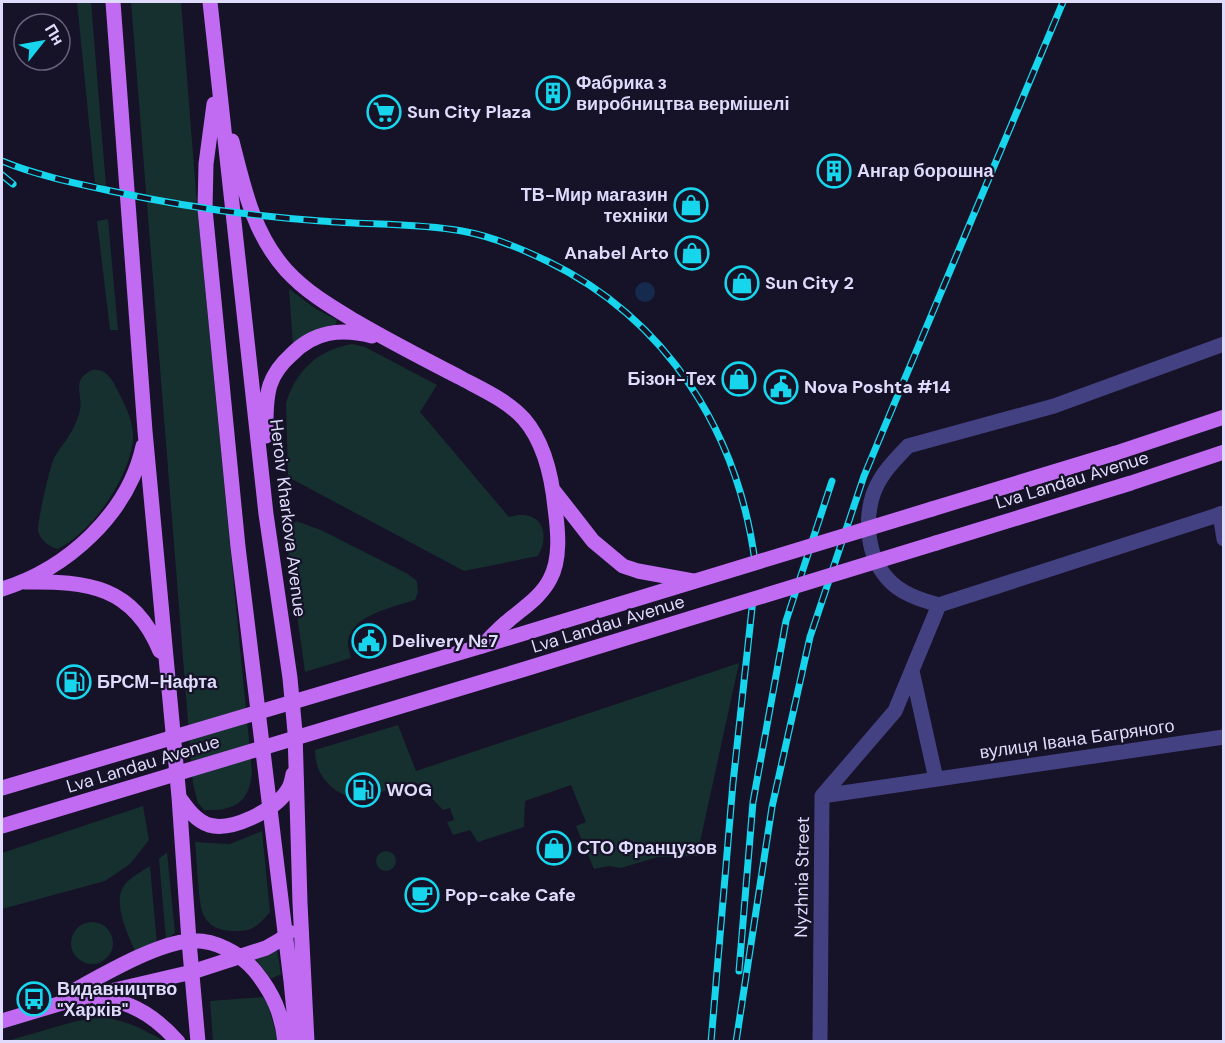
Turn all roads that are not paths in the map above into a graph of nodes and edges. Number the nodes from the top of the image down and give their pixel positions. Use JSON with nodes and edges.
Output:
{"nodes":[{"id":1,"x":113,"y":2,"type":"edge"},
{"id":2,"x":210,"y":2,"type":"edge"},
{"id":3,"x":217,"y":77,"type":"junction"},
{"id":4,"x":390,"y":341,"type":"junction"},
{"id":5,"x":1224,"y":344,"type":"edge"},
{"id":6,"x":1224,"y":417,"type":"edge"},
{"id":7,"x":145,"y":431,"type":"junction"},
{"id":8,"x":1224,"y":452,"type":"edge"},
{"id":9,"x":553,"y":489,"type":"junction"},
{"id":10,"x":266,"y":514,"type":"junction"},
{"id":11,"x":1222,"y":514,"type":"edge"},
{"id":12,"x":1224,"y":538,"type":"edge"},
{"id":13,"x":693,"y":581,"type":"junction"},
{"id":14,"x":25,"y":582,"type":"junction"},
{"id":15,"x":2,"y":589,"type":"edge"},
{"id":16,"x":939,"y":605,"type":"junction"},
{"id":17,"x":482,"y":646,"type":"junction"},
{"id":18,"x":165,"y":665,"type":"junction"},
{"id":19,"x":912,"y":670,"type":"junction"},
{"id":20,"x":1224,"y":737,"type":"edge"},
{"id":21,"x":296,"y":759,"type":"junction"},
{"id":22,"x":266,"y":775,"type":"junction"},
{"id":23,"x":936,"y":779,"type":"junction"},
{"id":24,"x":2,"y":788,"type":"edge"},
{"id":25,"x":822,"y":796,"type":"junction"},
{"id":26,"x":179,"y":797,"type":"junction"},
{"id":27,"x":269,"y":808,"type":"junction"},
{"id":28,"x":245,"y":820,"type":"junction"},
{"id":29,"x":2,"y":826,"type":"edge"},
{"id":30,"x":300,"y":903,"type":"junction"},
{"id":31,"x":284,"y":930,"type":"junction"},
{"id":32,"x":189,"y":940,"type":"junction"},
{"id":33,"x":237,"y":955,"type":"junction"},
{"id":34,"x":192,"y":969,"type":"junction"},
{"id":35,"x":72,"y":1000,"type":"junction"},
{"id":36,"x":42,"y":1008,"type":"junction"},
{"id":37,"x":2,"y":1021,"type":"edge"},
{"id":38,"x":178,"y":1041,"type":"edge"},
{"id":39,"x":198,"y":1041,"type":"edge"},
{"id":40,"x":285,"y":1041,"type":"edge"},
{"id":41,"x":297,"y":1041,"type":"edge"},
{"id":42,"x":307,"y":1041,"type":"edge"},
{"id":43,"x":820,"y":1041,"type":"edge"}],
"edges":[{"from":1,"to":7,"type":"main road"},
{"from":2,"to":3,"type":"main road","name":"Heroiv Kharkova Avenue"},
{"from":3,"to":4,"type":"main road"},
{"from":3,"to":10,"type":"main road","name":"Heroiv Kharkova Avenue"},
{"from":3,"to":22,"type":"main road"},
{"from":4,"to":9,"type":"main road"},
{"from":4,"to":10,"type":"main road"},
{"from":5,"to":16,"type":"street"},
{"from":6,"to":13,"type":"main road","name":"Lva Landau Avenue","bridge":true},
{"from":7,"to":14,"type":"main road"},
{"from":7,"to":18,"type":"main road"},
{"from":8,"to":29,"type":"main road","name":"Lva Landau Avenue","bridge":true},
{"from":9,"to":13,"type":"main road"},
{"from":9,"to":17,"type":"main road"},
{"from":10,"to":21,"type":"main road","name":"Heroiv Kharkova Avenue"},
{"from":11,"to":12,"type":"street"},
{"from":11,"to":16,"type":"street"},
{"from":13,"to":17,"type":"main road","name":"Lva Landau Avenue","bridge":true},
{"from":14,"to":15,"type":"main road"},
{"from":14,"to":18,"type":"main road"},
{"from":16,"to":19,"type":"street","name":"Nyzhnia Street"},
{"from":17,"to":24,"type":"main road","name":"Lva Landau Avenue","bridge":true},
{"from":18,"to":26,"type":"main road"},
{"from":19,"to":23,"type":"street"},
{"from":19,"to":25,"type":"street","name":"Nyzhnia Street"},
{"from":20,"to":23,"type":"street","name":"вулиця Івана Багряного"},
{"from":21,"to":27,"type":"main road"},
{"from":21,"to":30,"type":"main road","name":"Heroiv Kharkova Avenue"},
{"from":22,"to":27,"type":"main road"},
{"from":22,"to":28,"type":"main road"},
{"from":23,"to":25,"type":"street","name":"вулиця Івана Багряного"},
{"from":25,"to":43,"type":"street","name":"Nyzhnia Street"},
{"from":26,"to":28,"type":"main road"},
{"from":26,"to":32,"type":"main road"},
{"from":27,"to":28,"type":"main road"},
{"from":27,"to":31,"type":"main road"},
{"from":30,"to":31,"type":"main road"},
{"from":30,"to":42,"type":"main road"},
{"from":31,"to":33,"type":"main road"},
{"from":31,"to":41,"type":"main road"},
{"from":32,"to":33,"type":"main road"},
{"from":32,"to":34,"type":"main road"},
{"from":32,"to":36,"type":"main road"},
{"from":33,"to":34,"type":"main road"},
{"from":33,"to":40,"type":"main road"},
{"from":34,"to":35,"type":"main road"},
{"from":34,"to":39,"type":"main road"},
{"from":35,"to":36,"type":"main road"},
{"from":35,"to":38,"type":"main road"},
{"from":36,"to":37,"type":"main road"}]}
